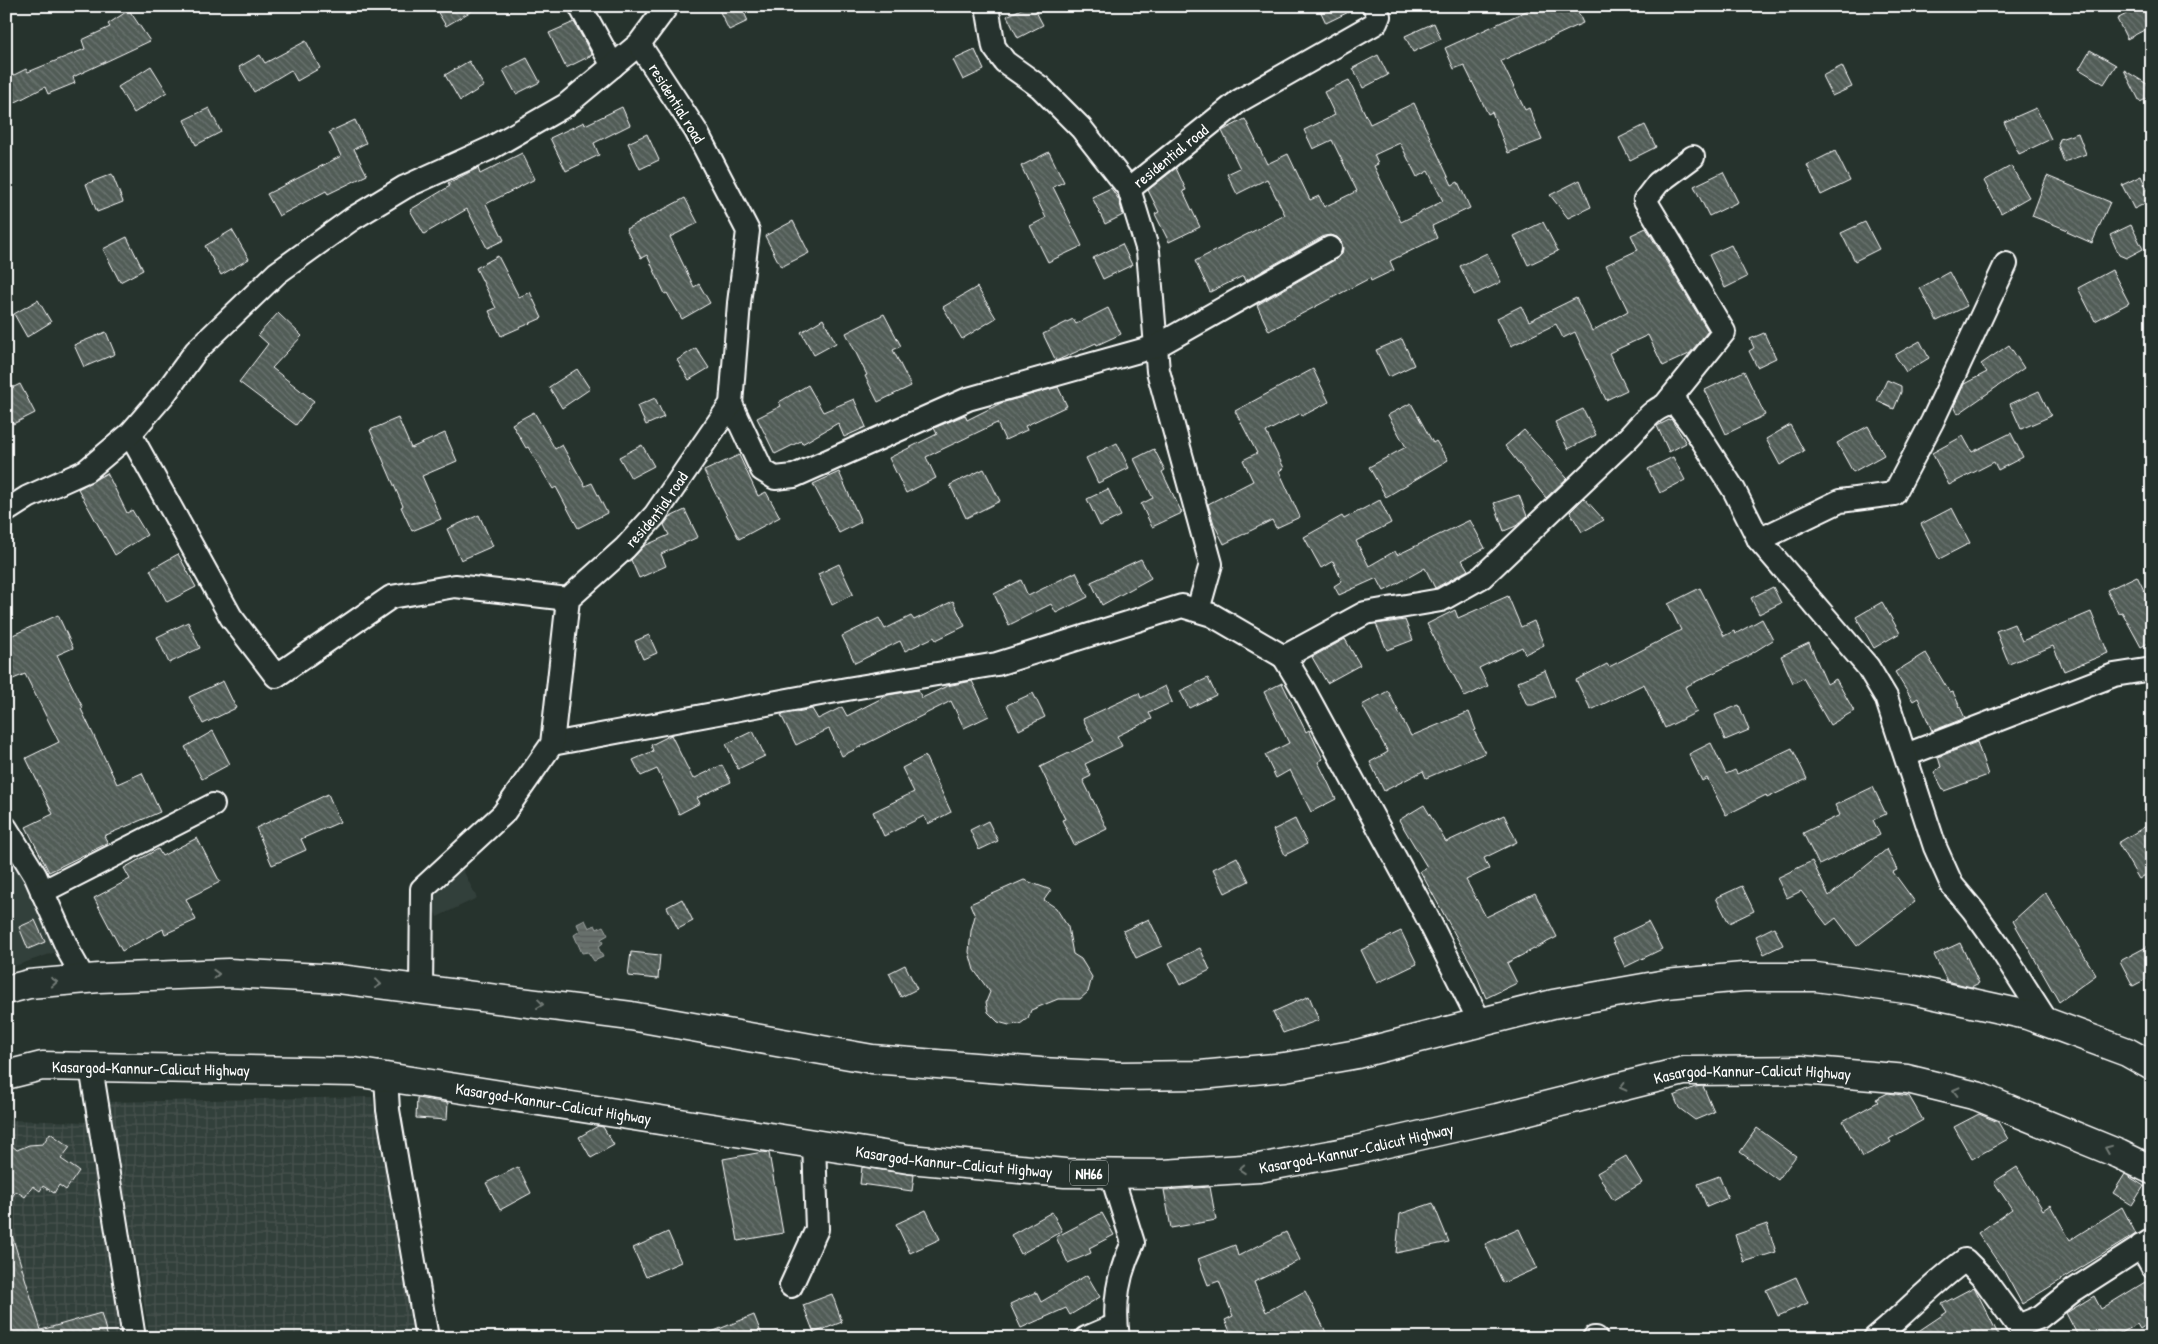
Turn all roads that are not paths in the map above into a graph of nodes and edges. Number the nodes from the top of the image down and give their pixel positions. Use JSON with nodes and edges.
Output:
{"nodes":[{"id":1,"x":580,"y":6,"type":"edge"},
{"id":2,"x":667,"y":6,"type":"edge"},
{"id":3,"x":987,"y":6,"type":"edge"},
{"id":4,"x":1374,"y":6,"type":"edge"},
{"id":5,"x":639,"y":44,"type":"junction"},
{"id":6,"x":613,"y":66,"type":"junction"},
{"id":7,"x":1693,"y":157,"type":"dead end"},
{"id":8,"x":1129,"y":190,"type":"junction"},
{"id":9,"x":1330,"y":248,"type":"dead end"},
{"id":10,"x":2006,"y":264,"type":"dead end"},
{"id":11,"x":1157,"y":346,"type":"junction"},
{"id":12,"x":731,"y":404,"type":"junction"},
{"id":13,"x":1666,"y":404,"type":"junction"},
{"id":14,"x":130,"y":434,"type":"junction"},
{"id":15,"x":6,"y":511,"type":"edge"},
{"id":16,"x":1759,"y":540,"type":"junction"},
{"id":17,"x":568,"y":599,"type":"junction"},
{"id":18,"x":1198,"y":610,"type":"junction"},
{"id":19,"x":1284,"y":657,"type":"junction"},
{"id":20,"x":2152,"y":669,"type":"edge"},
{"id":21,"x":552,"y":744,"type":"junction"},
{"id":22,"x":1906,"y":755,"type":"junction"},
{"id":23,"x":213,"y":805,"type":"dead end"},
{"id":24,"x":6,"y":828,"type":"edge"},
{"id":25,"x":42,"y":892,"type":"junction"},
{"id":26,"x":84,"y":979,"type":"junction"},
{"id":27,"x":421,"y":989,"type":"junction"},
{"id":28,"x":6,"y":990,"type":"edge"},
{"id":29,"x":1480,"y":1022,"type":"junction"},
{"id":30,"x":2048,"y":1023,"type":"junction"},
{"id":31,"x":2152,"y":1066,"type":"edge"},
{"id":32,"x":91,"y":1067,"type":"junction"},
{"id":33,"x":6,"y":1075,"type":"edge"},
{"id":34,"x":386,"y":1077,"type":"junction"},
{"id":35,"x":814,"y":1144,"type":"junction"},
{"id":36,"x":2152,"y":1170,"type":"edge"},
{"id":37,"x":1111,"y":1173,"type":"junction"},
{"id":38,"x":2146,"y":1243,"type":"edge"},
{"id":39,"x":2152,"y":1266,"type":"edge"},
{"id":40,"x":791,"y":1286,"type":"dead end"},
{"id":41,"x":1117,"y":1331,"type":"edge"},
{"id":42,"x":134,"y":1338,"type":"edge"},
{"id":43,"x":427,"y":1338,"type":"edge"},
{"id":44,"x":1086,"y":1338,"type":"edge"},
{"id":45,"x":1875,"y":1338,"type":"edge"}],
"edges":[{"from":1,"to":6,"type":"street"},
{"from":2,"to":5,"type":"street"},
{"from":3,"to":8,"type":"street","name":"residential road"},
{"from":4,"to":8,"type":"street","name":"residential road"},
{"from":5,"to":6,"type":"street"},
{"from":5,"to":12,"type":"street","name":"residential road"},
{"from":6,"to":14,"type":"street"},
{"from":7,"to":13,"type":"street"},
{"from":8,"to":11,"type":"street"},
{"from":9,"to":11,"type":"street"},
{"from":10,"to":16,"type":"street"},
{"from":11,"to":12,"type":"street"},
{"from":11,"to":18,"type":"street"},
{"from":12,"to":17,"type":"street","name":"residential road"},
{"from":13,"to":16,"type":"street"},
{"from":13,"to":19,"type":"street"},
{"from":14,"to":15,"type":"street"},
{"from":14,"to":17,"type":"street"},
{"from":16,"to":22,"type":"street"},
{"from":17,"to":21,"type":"street"},
{"from":18,"to":19,"type":"street"},
{"from":18,"to":21,"type":"street"},
{"from":19,"to":29,"type":"street"},
{"from":20,"to":22,"type":"street"},
{"from":21,"to":27,"type":"street"},
{"from":22,"to":30,"type":"street"},
{"from":23,"to":25,"type":"street"},
{"from":24,"to":25,"type":"street"},
{"from":25,"to":26,"type":"street"},
{"from":26,"to":27,"type":"highway","one_way":true},
{"from":28,"to":26,"type":"highway","one_way":true},
{"from":27,"to":29,"type":"highway","one_way":true},
{"from":29,"to":30,"type":"highway"},
{"from":30,"to":31,"type":"highway"},
{"from":32,"to":33,"type":"highway","name":"Kasargod-Kannur-Calicut Highway","number":"NH66"},
{"from":32,"to":34,"type":"highway","name":"Kasargod-Kannur-Calicut Highway","number":"NH66"},
{"from":32,"to":42,"type":"street"},
{"from":34,"to":35,"type":"highway","name":"Kasargod-Kannur-Calicut Highway","number":"NH66"},
{"from":34,"to":43,"type":"street"},
{"from":35,"to":37,"type":"highway","name":"Kasargod-Kannur-Calicut Highway","number":"NH66"},
{"from":35,"to":40,"type":"street"},
{"from":36,"to":37,"type":"highway","name":"Kasargod-Kannur-Calicut Highway","number":"NH66","one_way":true},
{"from":37,"to":41,"type":"street"},
{"from":38,"to":39,"type":"street"},
{"from":38,"to":45,"type":"street"},
{"from":41,"to":44,"type":"street"}]}
